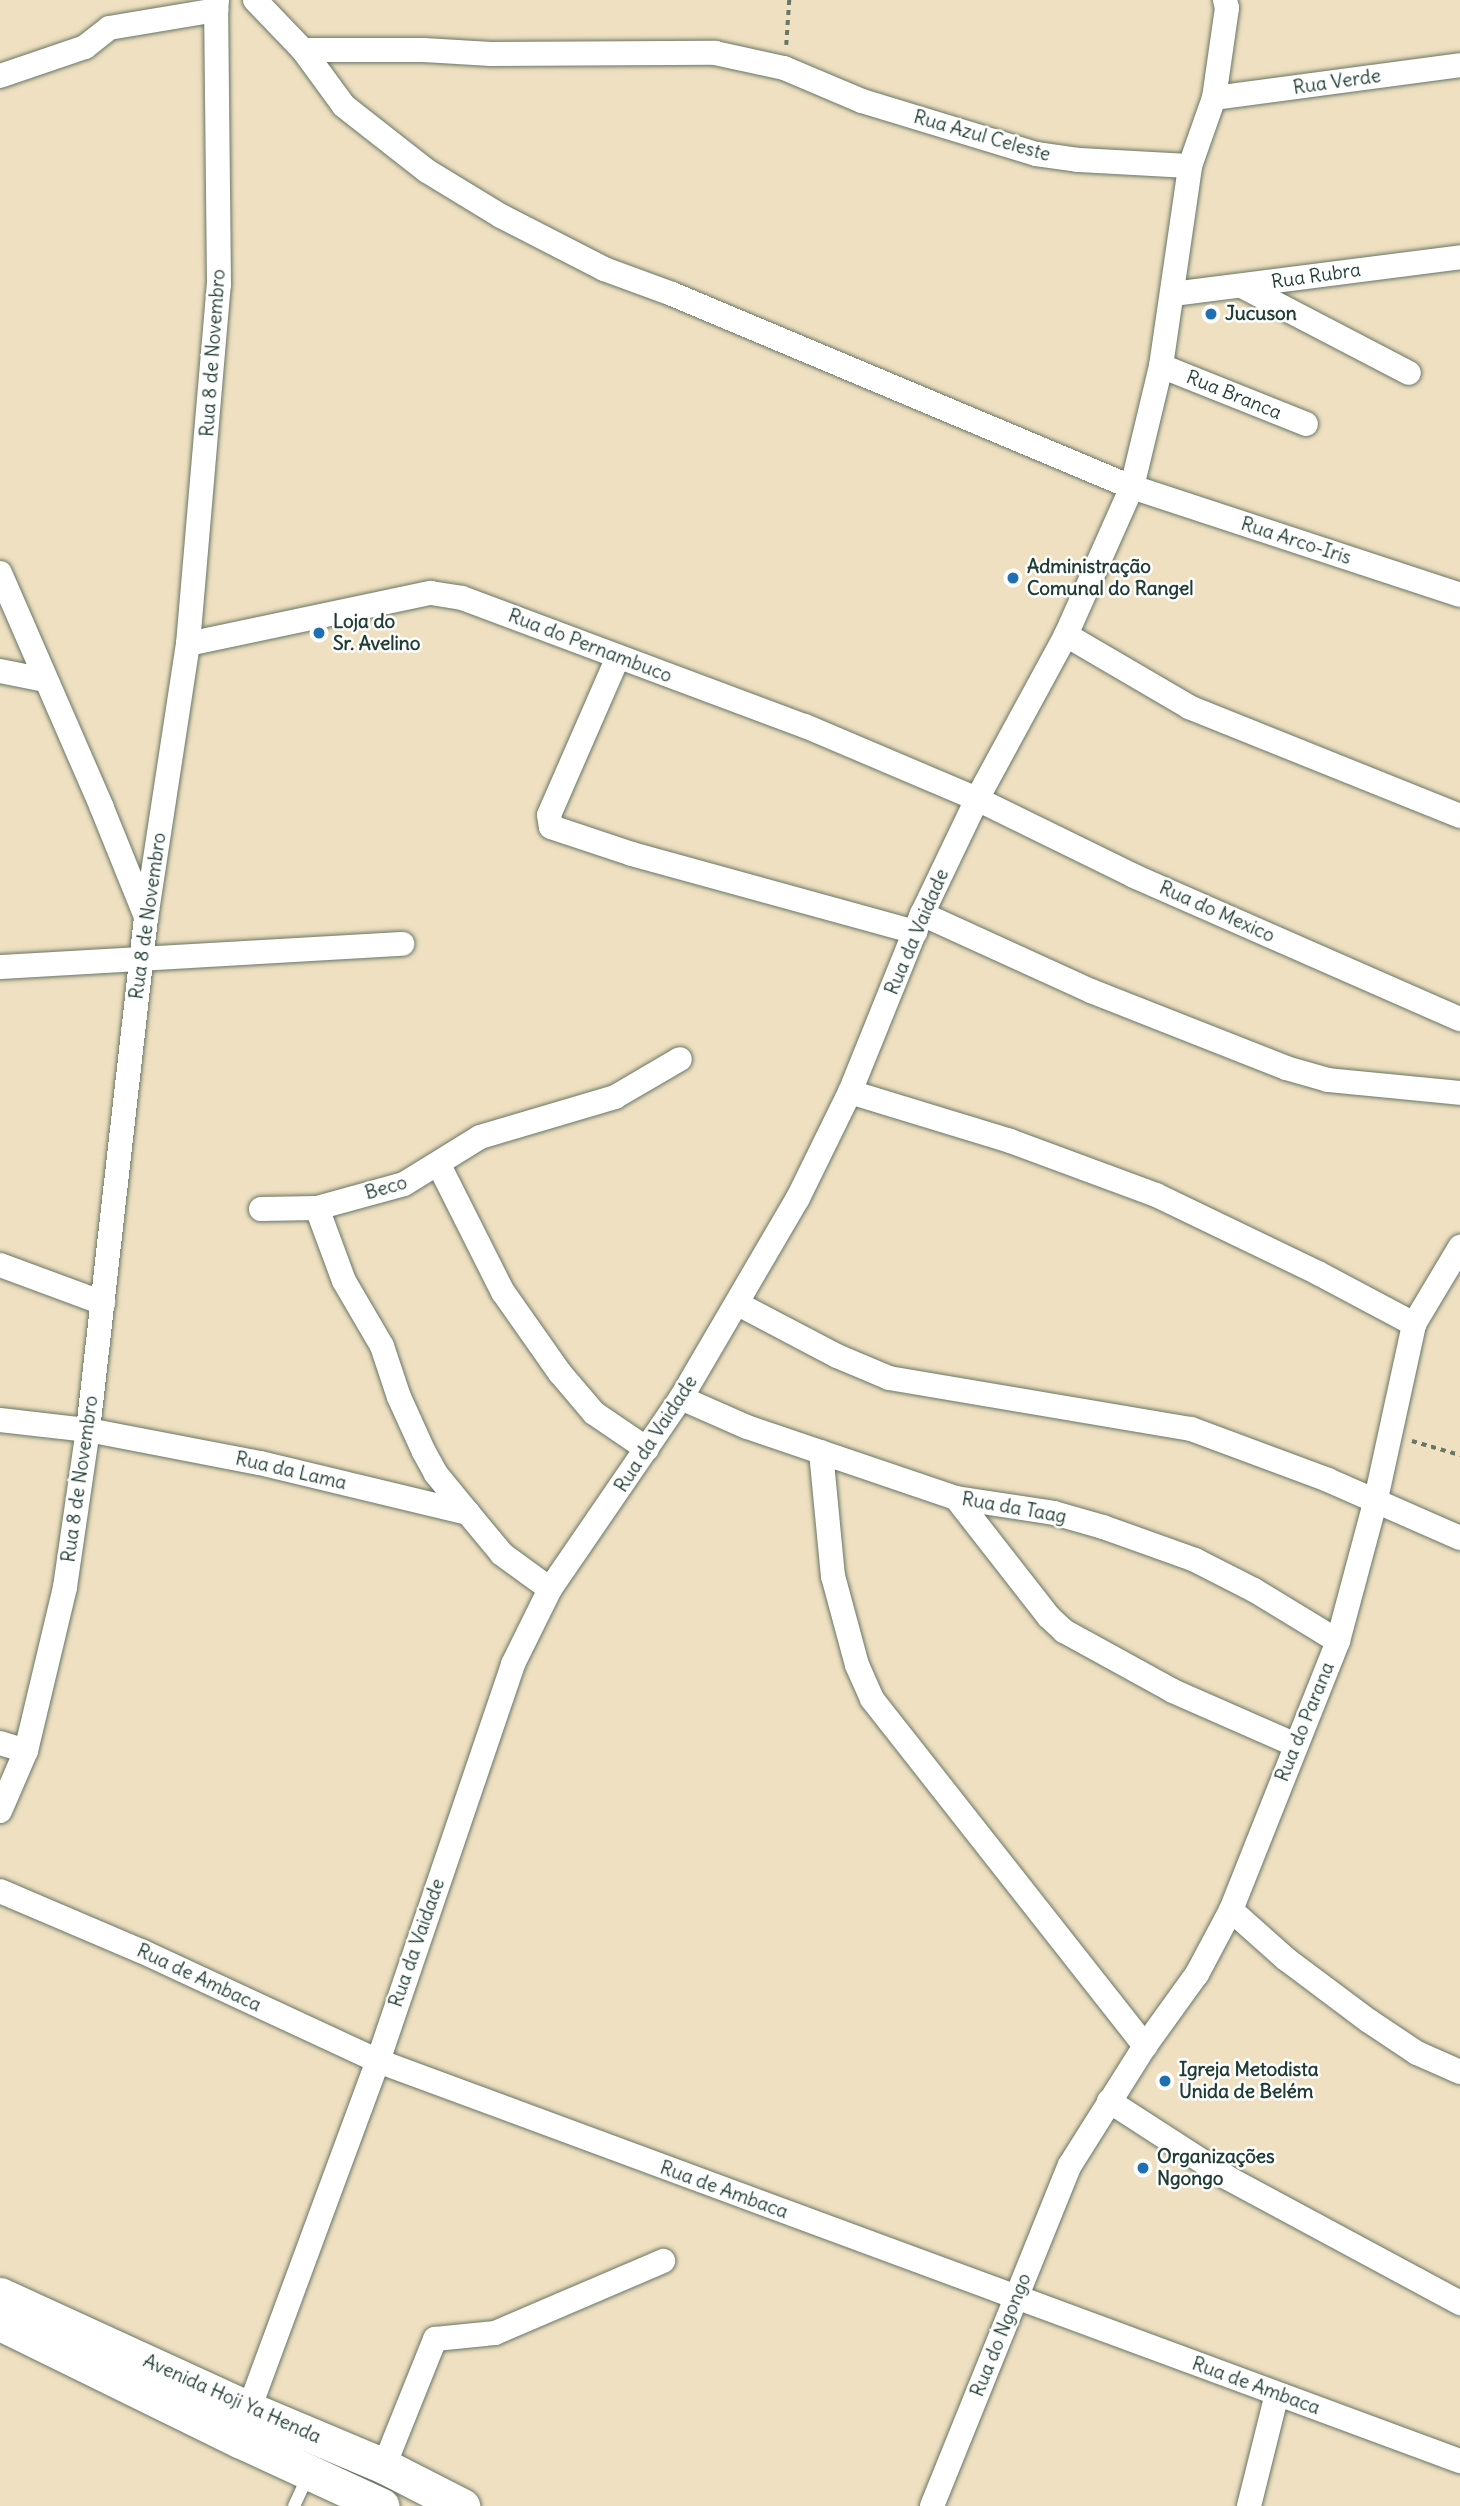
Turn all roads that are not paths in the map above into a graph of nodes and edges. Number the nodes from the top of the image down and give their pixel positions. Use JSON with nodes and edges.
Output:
{"nodes":[{"id":1,"x":255,"y":0,"type":"edge"},
{"id":2,"x":1225,"y":0,"type":"edge"},
{"id":3,"x":216,"y":5,"type":"edge"},
{"id":4,"x":303,"y":50,"type":"junction"},
{"id":5,"x":1460,"y":65,"type":"edge"},
{"id":6,"x":0,"y":76,"type":"edge"},
{"id":7,"x":1214,"y":98,"type":"junction"},
{"id":8,"x":1190,"y":166,"type":"junction"},
{"id":9,"x":1460,"y":257,"type":"edge"},
{"id":10,"x":1242,"y":286,"type":"junction"},
{"id":11,"x":1173,"y":293,"type":"junction"},
{"id":12,"x":1161,"y":366,"type":"junction"},
{"id":13,"x":1409,"y":373,"type":"dead end"},
{"id":14,"x":1306,"y":424,"type":"dead end"},
{"id":15,"x":1132,"y":486,"type":"junction"},
{"id":16,"x":0,"y":573,"type":"edge"},
{"id":17,"x":1460,"y":595,"type":"edge"},
{"id":18,"x":1066,"y":635,"type":"junction"},
{"id":19,"x":188,"y":644,"type":"junction"},
{"id":20,"x":618,"y":657,"type":"junction"},
{"id":21,"x":0,"y":671,"type":"edge"},
{"id":22,"x":45,"y":680,"type":"junction"},
{"id":23,"x":978,"y":799,"type":"junction"},
{"id":24,"x":1460,"y":817,"type":"edge"},
{"id":25,"x":146,"y":918,"type":"junction"},
{"id":26,"x":918,"y":923,"type":"junction"},
{"id":27,"x":402,"y":944,"type":"dead end"},
{"id":28,"x":141,"y":959,"type":"junction"},
{"id":29,"x":0,"y":967,"type":"edge"},
{"id":30,"x":1460,"y":1019,"type":"edge"},
{"id":31,"x":680,"y":1059,"type":"dead end"},
{"id":32,"x":850,"y":1092,"type":"junction"},
{"id":33,"x":1460,"y":1093,"type":"edge"},
{"id":34,"x":439,"y":1166,"type":"junction"},
{"id":35,"x":317,"y":1208,"type":"junction"},
{"id":36,"x":261,"y":1209,"type":"dead end"},
{"id":37,"x":1460,"y":1247,"type":"edge"},
{"id":38,"x":0,"y":1265,"type":"edge"},
{"id":39,"x":103,"y":1303,"type":"junction"},
{"id":40,"x":738,"y":1304,"type":"junction"},
{"id":41,"x":1415,"y":1324,"type":"junction"},
{"id":42,"x":681,"y":1398,"type":"junction"},
{"id":43,"x":0,"y":1420,"type":"edge"},
{"id":44,"x":88,"y":1430,"type":"junction"},
{"id":45,"x":647,"y":1449,"type":"junction"},
{"id":46,"x":821,"y":1452,"type":"junction"},
{"id":47,"x":956,"y":1498,"type":"junction"},
{"id":48,"x":1376,"y":1499,"type":"junction"},
{"id":49,"x":468,"y":1513,"type":"junction"},
{"id":50,"x":1460,"y":1538,"type":"edge"},
{"id":51,"x":550,"y":1589,"type":"junction"},
{"id":52,"x":1338,"y":1641,"type":"junction"},
{"id":53,"x":0,"y":1743,"type":"edge"},
{"id":54,"x":1296,"y":1745,"type":"junction"},
{"id":55,"x":26,"y":1751,"type":"junction"},
{"id":56,"x":0,"y":1811,"type":"edge"},
{"id":57,"x":0,"y":1891,"type":"edge"},
{"id":58,"x":1231,"y":1910,"type":"junction"},
{"id":59,"x":1145,"y":2046,"type":"junction"},
{"id":60,"x":377,"y":2061,"type":"junction"},
{"id":61,"x":1460,"y":2072,"type":"edge"},
{"id":62,"x":1109,"y":2101,"type":"junction"},
{"id":63,"x":1070,"y":2165,"type":"joint"},
{"id":64,"x":663,"y":2261,"type":"dead end"},
{"id":65,"x":0,"y":2295,"type":"edge"},
{"id":66,"x":1016,"y":2299,"type":"junction"},
{"id":67,"x":1460,"y":2303,"type":"edge"},
{"id":68,"x":0,"y":2323,"type":"edge"},
{"id":69,"x":1277,"y":2394,"type":"junction"},
{"id":70,"x":249,"y":2409,"type":"junction"},
{"id":71,"x":1460,"y":2461,"type":"edge"},
{"id":72,"x":384,"y":2466,"type":"junction"},
{"id":73,"x":309,"y":2472,"type":"junction"},
{"id":74,"x":294,"y":2506,"type":"edge"},
{"id":75,"x":382,"y":2506,"type":"edge"},
{"id":76,"x":463,"y":2506,"type":"edge"},
{"id":77,"x":932,"y":2506,"type":"edge"},
{"id":78,"x":1249,"y":2506,"type":"edge"}],
"edges":[{"from":1,"to":4,"type":"street","name":"Rua Arco-Iris"},
{"from":2,"to":7,"type":"street","name":"Rua da Vaidade"},
{"from":3,"to":6,"type":"street"},
{"from":3,"to":19,"type":"street","name":"Rua 8 de Novembro"},
{"from":4,"to":8,"type":"street","name":"Rua Azul Celeste"},
{"from":4,"to":15,"type":"street","name":"Rua Arco-Iris"},
{"from":5,"to":7,"type":"street","name":"Rua Verde"},
{"from":7,"to":8,"type":"street","name":"Rua da Vaidade"},
{"from":8,"to":11,"type":"street","name":"Rua da Vaidade"},
{"from":9,"to":10,"type":"street","name":"Rua Rubra"},
{"from":10,"to":11,"type":"street","name":"Rua Rubra"},
{"from":10,"to":13,"type":"street"},
{"from":11,"to":12,"type":"street","name":"Rua da Vaidade"},
{"from":12,"to":14,"type":"street","name":"Rua Branca"},
{"from":12,"to":15,"type":"street","name":"Rua da Vaidade"},
{"from":15,"to":17,"type":"street","name":"Rua Arco-Iris"},
{"from":15,"to":18,"type":"street","name":"Rua da Vaidade"},
{"from":16,"to":22,"type":"street"},
{"from":18,"to":23,"type":"street","name":"Rua da Vaidade"},
{"from":18,"to":24,"type":"street"},
{"from":19,"to":20,"type":"street","name":"Rua do Pernambuco"},
{"from":19,"to":25,"type":"street","name":"Rua 8 de Novembro"},
{"from":20,"to":23,"type":"street","name":"Rua do Pernambuco"},
{"from":20,"to":26,"type":"street"},
{"from":21,"to":22,"type":"street"},
{"from":22,"to":25,"type":"street"},
{"from":23,"to":26,"type":"street","name":"Rua da Vaidade"},
{"from":23,"to":30,"type":"street","name":"Rua do Mexico"},
{"from":25,"to":28,"type":"street","name":"Rua 8 de Novembro"},
{"from":26,"to":32,"type":"street","name":"Rua da Vaidade"},
{"from":26,"to":33,"type":"street"},
{"from":27,"to":28,"type":"street"},
{"from":28,"to":29,"type":"street"},
{"from":28,"to":39,"type":"street","name":"Rua 8 de Novembro"},
{"from":31,"to":34,"type":"street","name":"Beco"},
{"from":32,"to":40,"type":"street","name":"Rua da Vaidade"},
{"from":32,"to":41,"type":"street"},
{"from":34,"to":35,"type":"street","name":"Beco"},
{"from":34,"to":45,"type":"street"},
{"from":35,"to":36,"type":"street","name":"Beco"},
{"from":35,"to":49,"type":"street"},
{"from":37,"to":41,"type":"street","name":"Rua do Parana"},
{"from":38,"to":39,"type":"street"},
{"from":39,"to":44,"type":"street","name":"Rua 8 de Novembro"},
{"from":40,"to":42,"type":"street","name":"Rua da Vaidade"},
{"from":40,"to":48,"type":"street"},
{"from":41,"to":48,"type":"street","name":"Rua do Parana"},
{"from":42,"to":45,"type":"street","name":"Rua da Vaidade"},
{"from":42,"to":46,"type":"street","name":"Rua da Taag"},
{"from":43,"to":44,"type":"street","name":"Rua da Lama"},
{"from":44,"to":49,"type":"street","name":"Rua da Lama"},
{"from":44,"to":55,"type":"street","name":"Rua 8 de Novembro"},
{"from":45,"to":51,"type":"street","name":"Rua da Vaidade"},
{"from":46,"to":47,"type":"street","name":"Rua da Taag"},
{"from":46,"to":59,"type":"street"},
{"from":47,"to":52,"type":"street","name":"Rua da Taag"},
{"from":47,"to":54,"type":"street"},
{"from":48,"to":50,"type":"street"},
{"from":48,"to":52,"type":"street","name":"Rua do Parana"},
{"from":49,"to":51,"type":"street"},
{"from":51,"to":60,"type":"street","name":"Rua da Vaidade"},
{"from":52,"to":54,"type":"street","name":"Rua do Parana"},
{"from":53,"to":55,"type":"street"},
{"from":54,"to":58,"type":"street","name":"Rua do Parana"},
{"from":55,"to":56,"type":"street","name":"Rua 8 de Novembro"},
{"from":57,"to":60,"type":"street","name":"Rua de Ambaca"},
{"from":58,"to":59,"type":"street","name":"Rua do Parana"},
{"from":58,"to":61,"type":"street"},
{"from":59,"to":62,"type":"street","name":"Rua do Parana"},
{"from":60,"to":66,"type":"street","name":"Rua de Ambaca"},
{"from":60,"to":70,"type":"street","name":"Rua da Vaidade"},
{"from":62,"to":63,"type":"street","name":"Rua do Parana"},
{"from":62,"to":67,"type":"street"},
{"from":63,"to":66,"type":"street","name":"Rua do Ngongo"},
{"from":64,"to":72,"type":"street"},
{"from":65,"to":70,"type":"main road","name":"Avenida Hoji Ya Henda"},
{"from":66,"to":69,"type":"street","name":"Rua de Ambaca"},
{"from":66,"to":77,"type":"street","name":"Rua do Ngongo"},
{"from":68,"to":73,"type":"main road"},
{"from":69,"to":71,"type":"street","name":"Rua de Ambaca"},
{"from":69,"to":78,"type":"street"},
{"from":70,"to":72,"type":"main road","name":"Avenida Hoji Ya Henda"},
{"from":72,"to":76,"type":"main road","name":"Avenida Hoji Ya Henda"},
{"from":73,"to":74,"type":"lane"},
{"from":73,"to":75,"type":"main road"}]}
